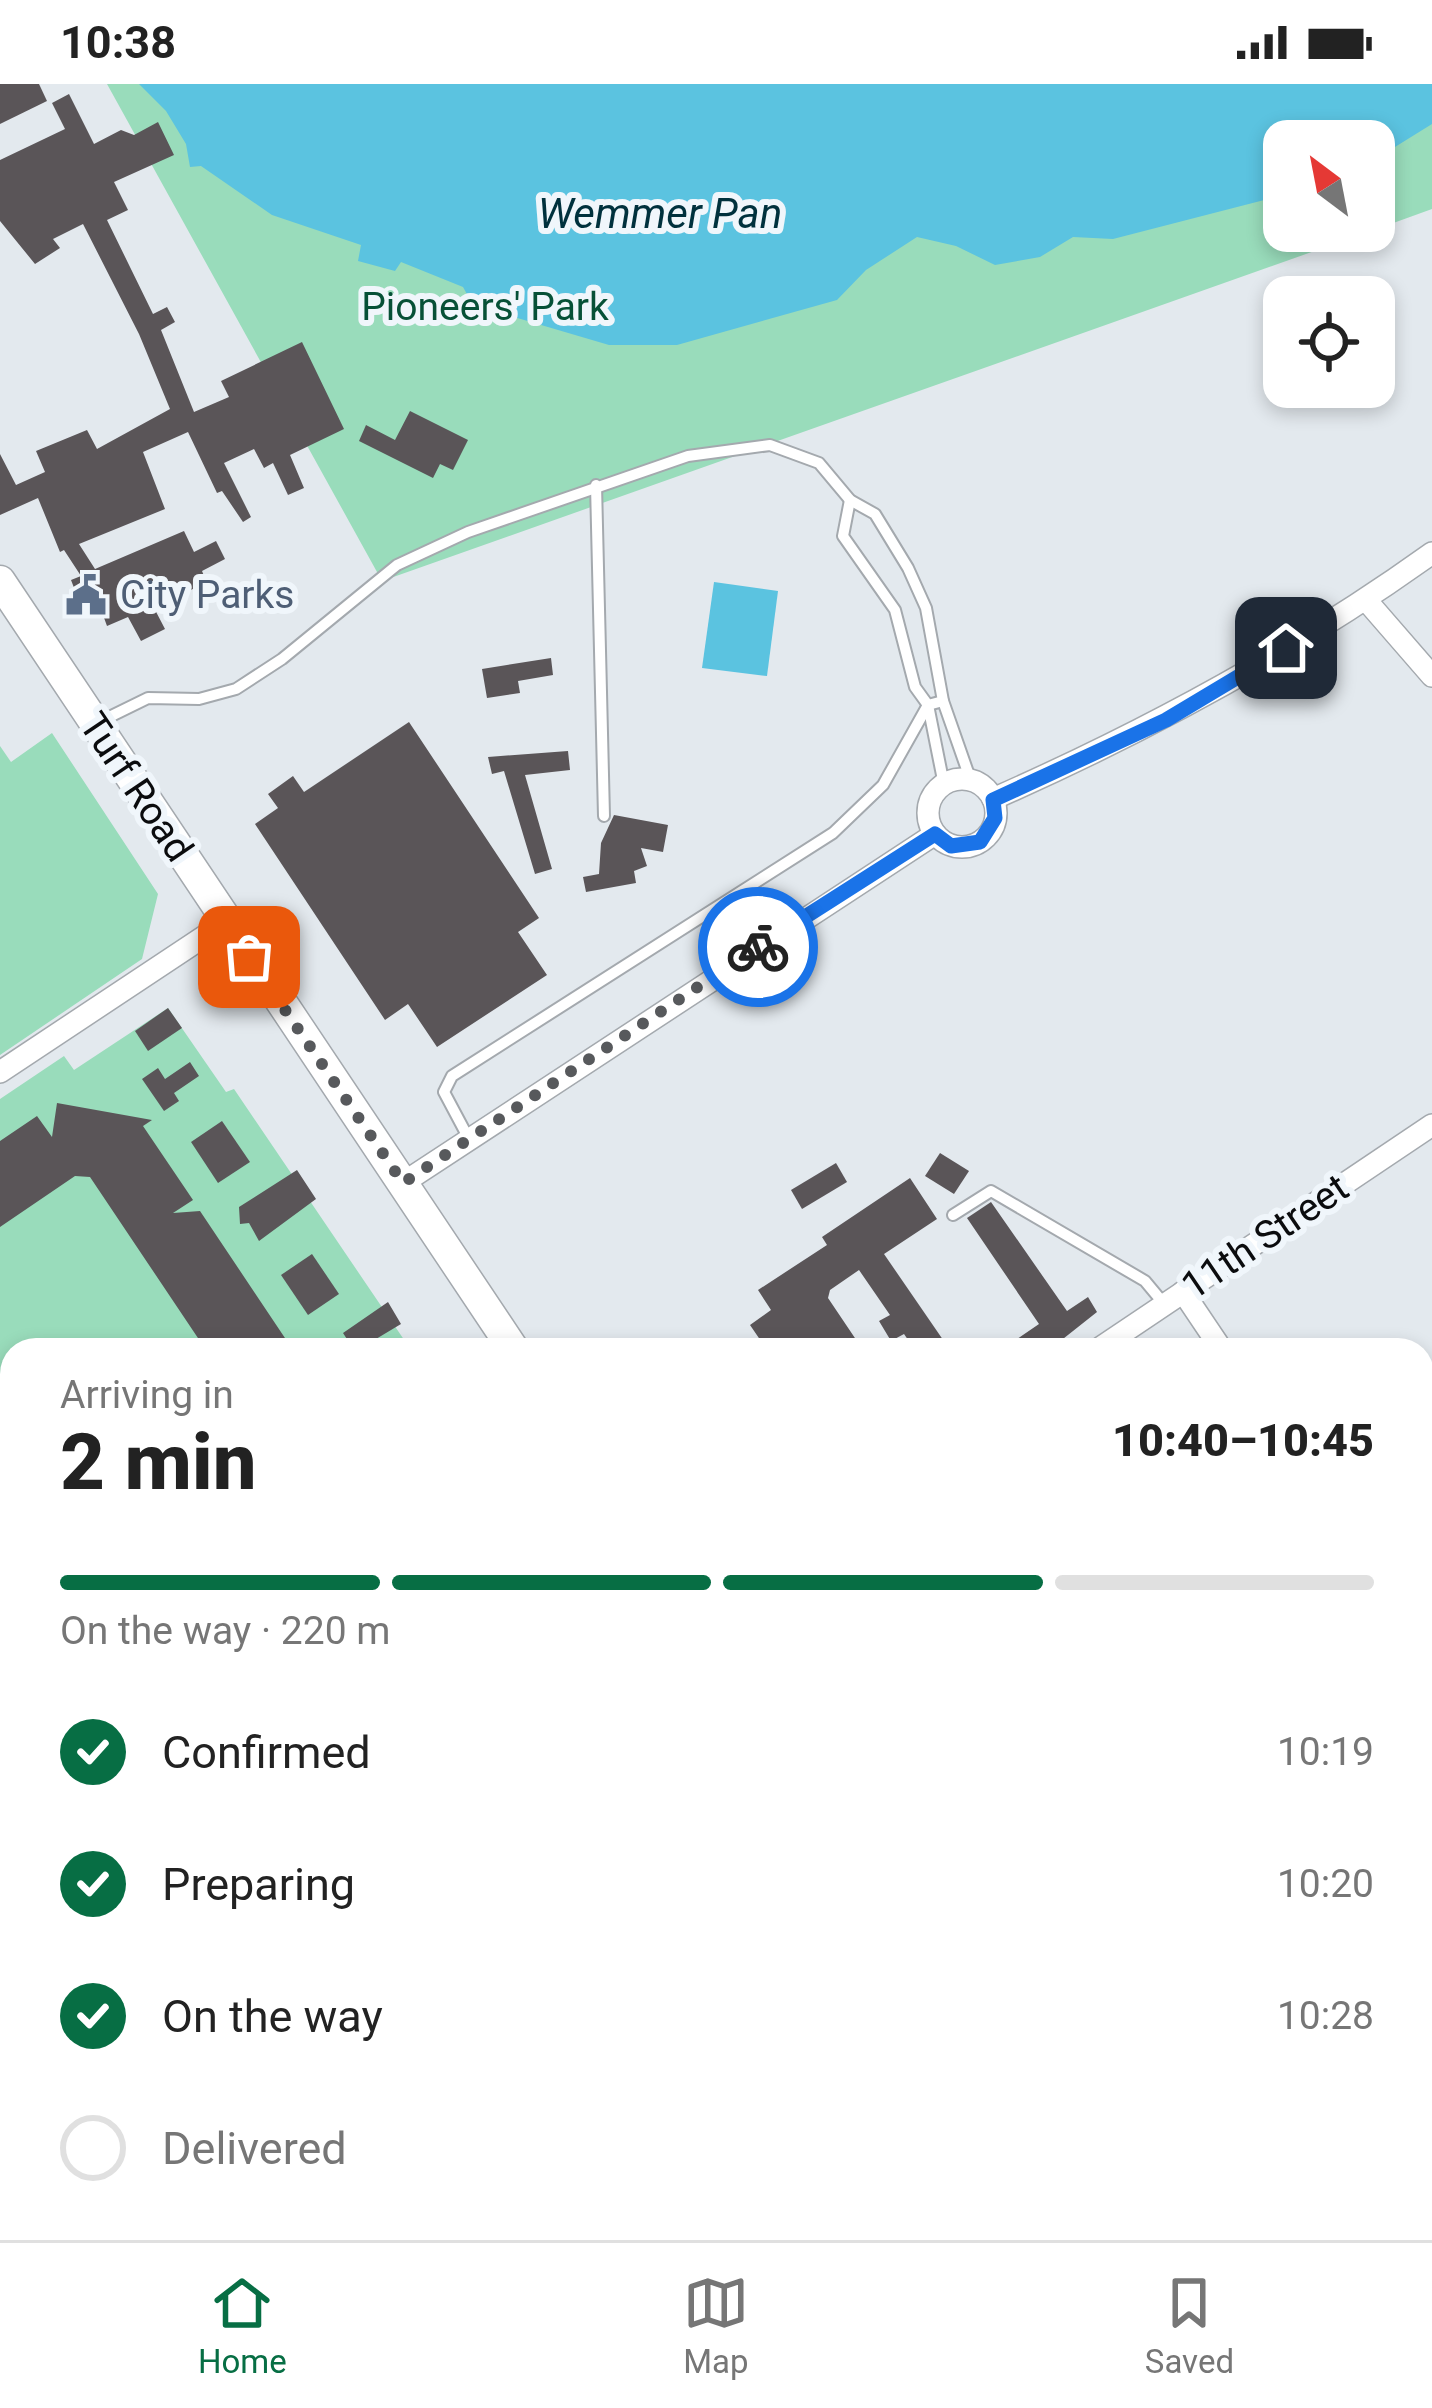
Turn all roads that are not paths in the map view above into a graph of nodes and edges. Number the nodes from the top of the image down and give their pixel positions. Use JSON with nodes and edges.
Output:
{"nodes":[{"id":1,"x":596,"y":485,"type":"junction"},
{"id":2,"x":850,"y":500,"type":"junction"},
{"id":3,"x":1432,"y":553,"type":"edge"},
{"id":4,"x":0,"y":581,"type":"edge"},
{"id":5,"x":1366,"y":600,"type":"junction"},
{"id":6,"x":1432,"y":676,"type":"edge"},
{"id":7,"x":943,"y":700,"type":"junction"},
{"id":8,"x":928,"y":705,"type":"junction"},
{"id":9,"x":94,"y":725,"type":"junction"},
{"id":10,"x":971,"y":781,"type":"junction"},
{"id":11,"x":944,"y":785,"type":"junction"},
{"id":12,"x":993,"y":800,"type":"junction"},
{"id":13,"x":604,"y":816,"type":"dead end"},
{"id":14,"x":935,"y":834,"type":"junction"},
{"id":15,"x":226,"y":922,"type":"junction"},
{"id":16,"x":0,"y":1072,"type":"edge"},
{"id":17,"x":1432,"y":1125,"type":"edge"},
{"id":18,"x":469,"y":1139,"type":"junction"},
{"id":19,"x":403,"y":1183,"type":"junction"},
{"id":20,"x":953,"y":1215,"type":"dead end"},
{"id":21,"x":1174,"y":1299,"type":"junction"},
{"id":22,"x":506,"y":1338,"type":"edge"},
{"id":23,"x":1115,"y":1338,"type":"edge"},
{"id":24,"x":1211,"y":1338,"type":"edge"}],
"edges":[{"from":1,"to":2,"type":"lane"},
{"from":1,"to":9,"type":"lane"},
{"from":1,"to":13,"type":"lane"},
{"from":2,"to":7,"type":"lane"},
{"from":2,"to":8,"type":"lane"},
{"from":3,"to":5,"type":"street"},
{"from":4,"to":9,"type":"main road","name":"Turf Road"},
{"from":5,"to":6,"type":"street"},
{"from":5,"to":12,"type":"street"},
{"from":7,"to":8,"type":"lane"},
{"from":7,"to":10,"type":"lane"},
{"from":8,"to":11,"type":"lane"},
{"from":8,"to":18,"type":"lane"},
{"from":9,"to":15,"type":"main road","name":"Turf Road"},
{"from":10,"to":11,"type":"street"},
{"from":10,"to":12,"type":"street"},
{"from":11,"to":14,"type":"street"},
{"from":12,"to":14,"type":"street"},
{"from":14,"to":18,"type":"street"},
{"from":15,"to":16,"type":"street"},
{"from":15,"to":19,"type":"main road","name":"Turf Road"},
{"from":17,"to":21,"type":"street","name":"11th Street"},
{"from":18,"to":19,"type":"street"},
{"from":19,"to":22,"type":"main road","name":"Turf Road"},
{"from":20,"to":21,"type":"lane"},
{"from":21,"to":23,"type":"street","name":"11th Street"},
{"from":21,"to":24,"type":"street"}]}
